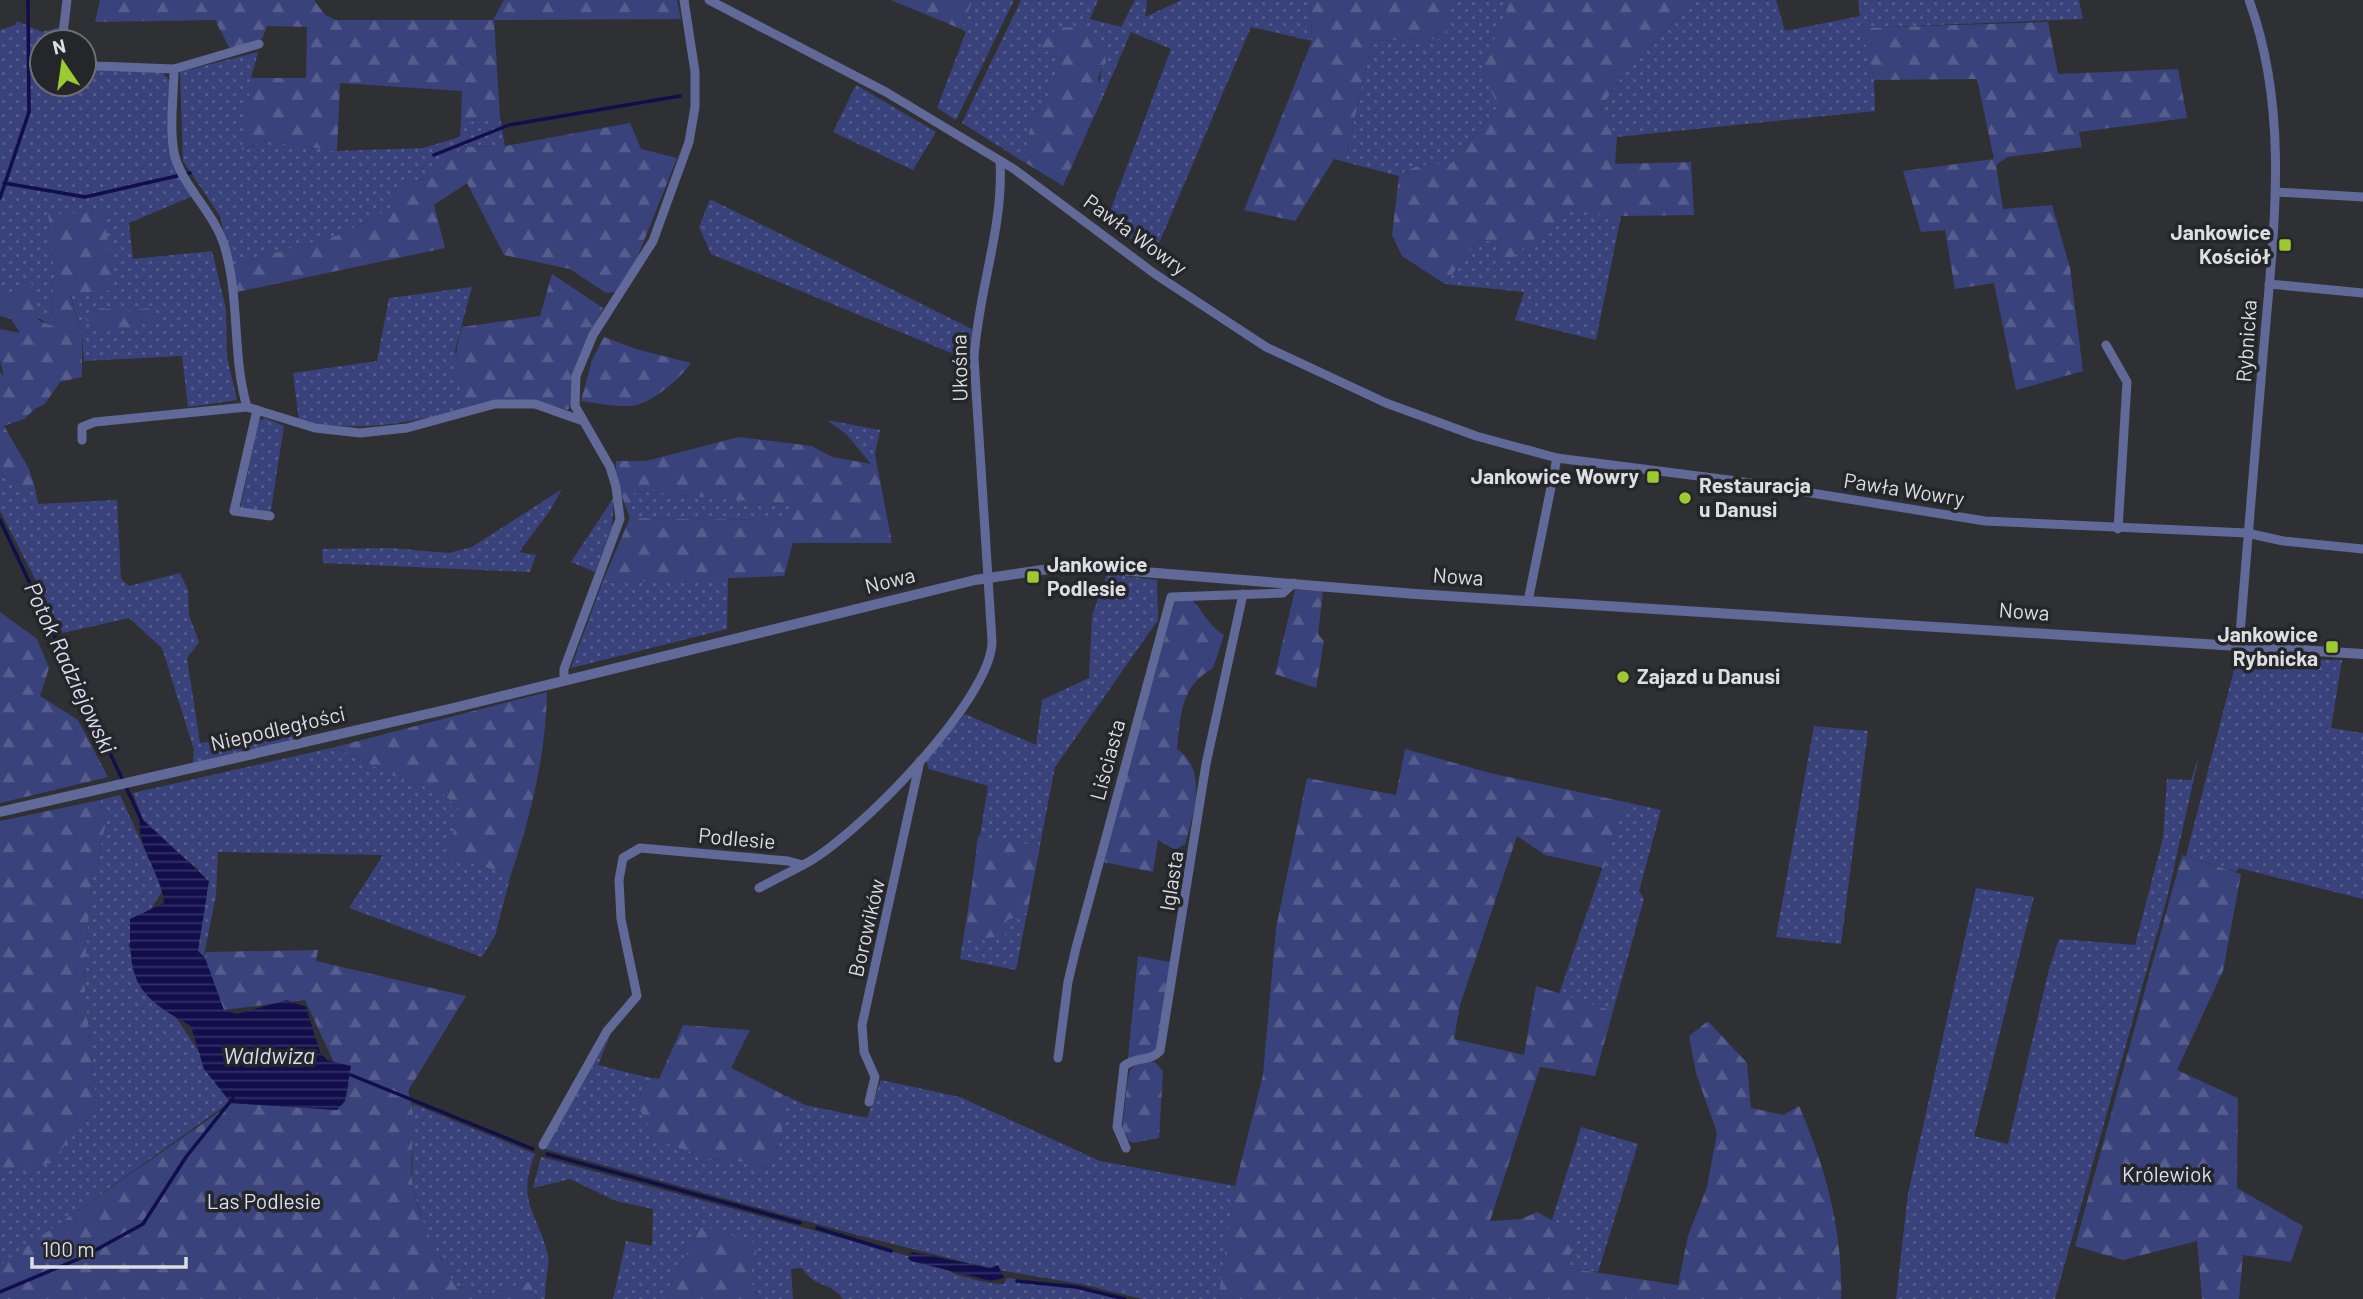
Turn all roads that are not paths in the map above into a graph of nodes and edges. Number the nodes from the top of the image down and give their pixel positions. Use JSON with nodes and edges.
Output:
{"nodes":[{"id":1,"x":67,"y":0,"type":"edge"},
{"id":2,"x":684,"y":0,"type":"edge"},
{"id":3,"x":709,"y":0,"type":"edge"},
{"id":4,"x":2249,"y":0,"type":"edge"},
{"id":5,"x":64,"y":28,"type":"edge"},
{"id":6,"x":260,"y":44,"type":"dead end"},
{"id":7,"x":98,"y":66,"type":"edge"},
{"id":8,"x":174,"y":69,"type":"junction"},
{"id":9,"x":1000,"y":161,"type":"junction"},
{"id":10,"x":2276,"y":192,"type":"junction"},
{"id":11,"x":2363,"y":197,"type":"edge"},
{"id":12,"x":2269,"y":284,"type":"junction"},
{"id":13,"x":2363,"y":293,"type":"edge"},
{"id":14,"x":2106,"y":345,"type":"dead end"},
{"id":15,"x":252,"y":408,"type":"junction"},
{"id":16,"x":583,"y":421,"type":"junction"},
{"id":17,"x":82,"y":440,"type":"dead end"},
{"id":18,"x":1558,"y":458,"type":"junction"},
{"id":19,"x":270,"y":516,"type":"dead end"},
{"id":20,"x":2118,"y":529,"type":"junction"},
{"id":21,"x":2247,"y":533,"type":"junction"},
{"id":22,"x":2363,"y":549,"type":"edge"},
{"id":23,"x":989,"y":577,"type":"junction"},
{"id":24,"x":1294,"y":583,"type":"junction"},
{"id":25,"x":1243,"y":594,"type":"junction"},
{"id":26,"x":1528,"y":601,"type":"junction"},
{"id":27,"x":2239,"y":646,"type":"junction"},
{"id":28,"x":2363,"y":654,"type":"edge"},
{"id":29,"x":564,"y":681,"type":"junction"},
{"id":30,"x":920,"y":761,"type":"junction"},
{"id":31,"x":0,"y":812,"type":"edge"},
{"id":32,"x":803,"y":865,"type":"junction"},
{"id":33,"x":759,"y":888,"type":"dead end"},
{"id":34,"x":1058,"y":1058,"type":"dead end"},
{"id":35,"x":869,"y":1102,"type":"dead end"},
{"id":36,"x":543,"y":1145,"type":"dead end"},
{"id":37,"x":1126,"y":1148,"type":"dead end"}],
"edges":[{"from":1,"to":5,"type":"street"},
{"from":2,"to":16,"type":"street"},
{"from":3,"to":9,"type":"street","name":"Pawła Wowry"},
{"from":4,"to":10,"type":"street","name":"Rybnicka"},
{"from":6,"to":8,"type":"street"},
{"from":7,"to":8,"type":"street"},
{"from":8,"to":15,"type":"street"},
{"from":9,"to":18,"type":"street","name":"Pawła Wowry"},
{"from":9,"to":23,"type":"street","name":"Ukośna"},
{"from":10,"to":11,"type":"street"},
{"from":10,"to":12,"type":"street","name":"Rybnicka"},
{"from":12,"to":13,"type":"street"},
{"from":12,"to":21,"type":"street","name":"Rybnicka"},
{"from":14,"to":20,"type":"street"},
{"from":15,"to":16,"type":"street"},
{"from":15,"to":17,"type":"street"},
{"from":15,"to":19,"type":"street"},
{"from":16,"to":29,"type":"street"},
{"from":18,"to":20,"type":"street","name":"Pawła Wowry"},
{"from":18,"to":26,"type":"street"},
{"from":20,"to":21,"type":"street","name":"Pawła Wowry"},
{"from":21,"to":22,"type":"street","name":"Pawła Wowry"},
{"from":21,"to":27,"type":"street","name":"Rybnicka"},
{"from":23,"to":24,"type":"street","name":"Nowa"},
{"from":23,"to":29,"type":"street","name":"Nowa"},
{"from":23,"to":30,"type":"street","name":"Podlesie"},
{"from":24,"to":25,"type":"street","name":"Liściasta"},
{"from":24,"to":26,"type":"street","name":"Nowa"},
{"from":25,"to":34,"type":"street","name":"Liściasta"},
{"from":25,"to":37,"type":"street","name":"Iglasta"},
{"from":26,"to":27,"type":"street","name":"Nowa"},
{"from":27,"to":28,"type":"street","name":"Nowa"},
{"from":29,"to":31,"type":"street","name":"Niepodległości"},
{"from":30,"to":32,"type":"street","name":"Podlesie"},
{"from":30,"to":35,"type":"street","name":"Borowików"},
{"from":32,"to":33,"type":"street"},
{"from":32,"to":36,"type":"street","name":"Podlesie"}]}
